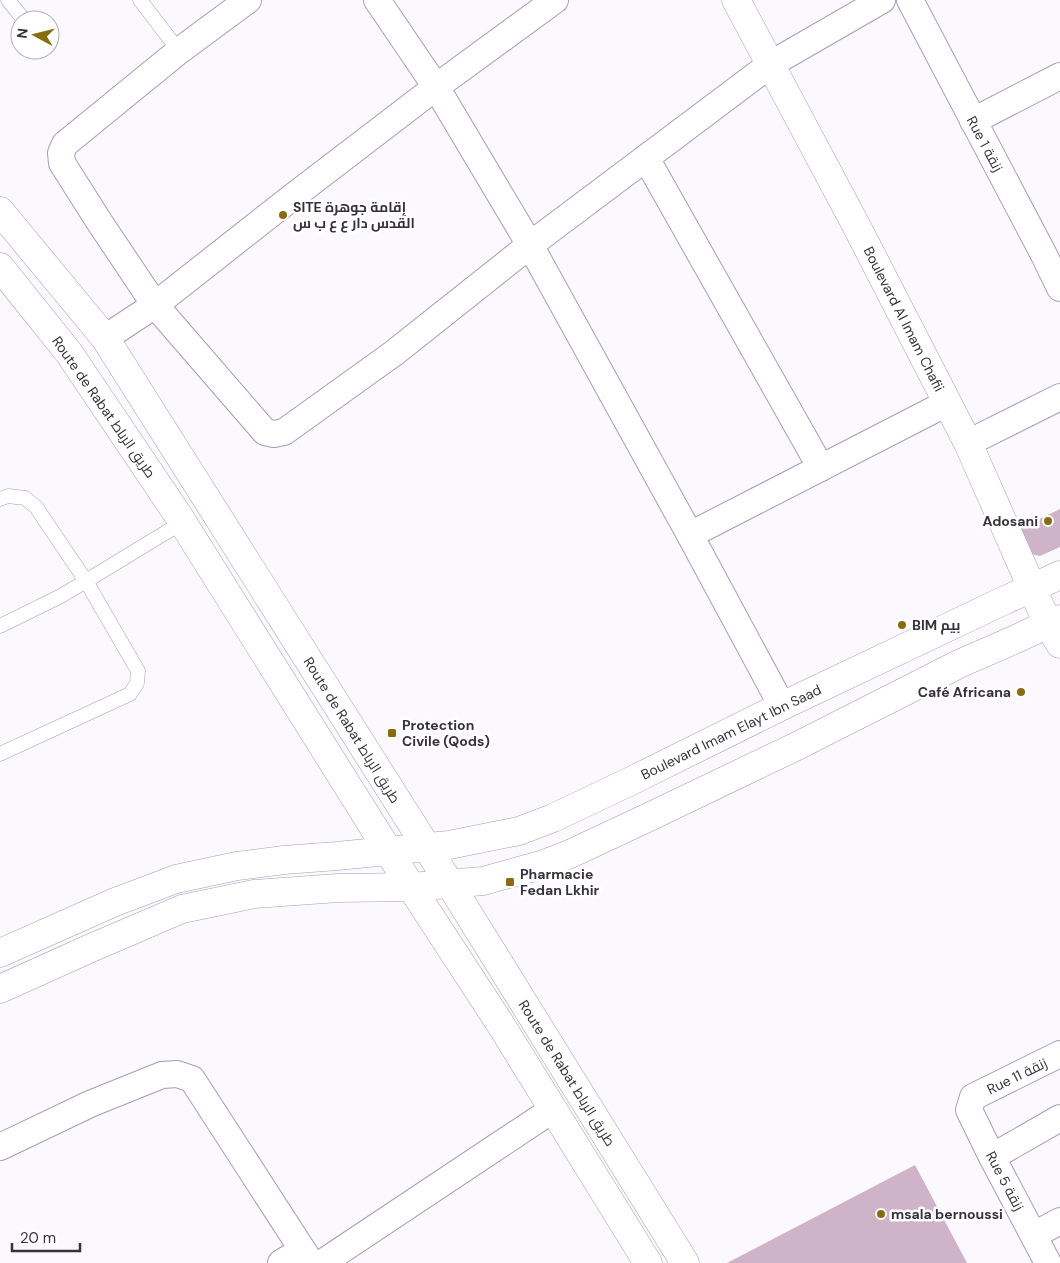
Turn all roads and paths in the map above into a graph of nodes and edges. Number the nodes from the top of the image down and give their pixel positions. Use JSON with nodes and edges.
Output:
{"nodes":[{"id":1,"x":8,"y":0,"type":"edge"},
{"id":2,"x":140,"y":0,"type":"edge"},
{"id":3,"x":248,"y":0,"type":"edge"},
{"id":4,"x":377,"y":0,"type":"edge"},
{"id":5,"x":555,"y":0,"type":"edge"},
{"id":6,"x":736,"y":0,"type":"edge"},
{"id":7,"x":882,"y":0,"type":"edge"},
{"id":8,"x":910,"y":0,"type":"edge"},
{"id":9,"x":16,"y":10,"type":"edge"},
{"id":10,"x":179,"y":51,"type":"junction"},
{"id":11,"x":771,"y":64,"type":"junction"},
{"id":12,"x":1060,"y":76,"type":"edge"},
{"id":13,"x":436,"y":88,"type":"junction"},
{"id":14,"x":973,"y":121,"type":"junction"},
{"id":15,"x":646,"y":158,"type":"junction"},
{"id":16,"x":0,"y":211,"type":"edge"},
{"id":17,"x":530,"y":245,"type":"junction"},
{"id":18,"x":1052,"y":251,"type":"edge"},
{"id":19,"x":0,"y":267,"type":"edge"},
{"id":20,"x":1060,"y":288,"type":"edge"},
{"id":21,"x":155,"y":305,"type":"junction"},
{"id":22,"x":105,"y":338,"type":"junction"},
{"id":23,"x":1060,"y":397,"type":"edge"},
{"id":24,"x":947,"y":403,"type":"junction"},
{"id":25,"x":968,"y":443,"type":"junction"},
{"id":26,"x":821,"y":468,"type":"junction"},
{"id":27,"x":0,"y":498,"type":"edge"},
{"id":28,"x":183,"y":522,"type":"junction"},
{"id":29,"x":690,"y":535,"type":"junction"},
{"id":30,"x":1060,"y":575,"type":"edge"},
{"id":31,"x":86,"y":581,"type":"junction"},
{"id":32,"x":1032,"y":588,"type":"junction"},
{"id":33,"x":0,"y":626,"type":"edge"},
{"id":34,"x":1056,"y":629,"type":"edge"},
{"id":35,"x":782,"y":706,"type":"junction"},
{"id":36,"x":0,"y":754,"type":"edge"},
{"id":37,"x":426,"y":848,"type":"junction"},
{"id":38,"x":389,"y":852,"type":"junction"},
{"id":39,"x":450,"y":884,"type":"junction"},
{"id":40,"x":411,"y":887,"type":"junction"},
{"id":41,"x":0,"y":953,"type":"edge"},
{"id":42,"x":0,"y":989,"type":"edge"},
{"id":43,"x":1060,"y":1054,"type":"edge"},
{"id":44,"x":973,"y":1097,"type":"joint"},
{"id":45,"x":552,"y":1110,"type":"junction"},
{"id":46,"x":1060,"y":1118,"type":"edge"},
{"id":47,"x":0,"y":1146,"type":"edge"},
{"id":48,"x":992,"y":1158,"type":"junction"},
{"id":49,"x":1060,"y":1221,"type":"edge"},
{"id":50,"x":1034,"y":1235,"type":"junction"},
{"id":51,"x":304,"y":1260,"type":"edge"},
{"id":52,"x":648,"y":1263,"type":"edge"},
{"id":53,"x":685,"y":1263,"type":"edge"},
{"id":54,"x":1048,"y":1263,"type":"edge"}],
"edges":[{"from":1,"to":9,"type":"lane"},
{"from":2,"to":10,"type":"lane"},
{"from":3,"to":10,"type":"street"},
{"from":4,"to":13,"type":"street"},
{"from":5,"to":13,"type":"street"},
{"from":6,"to":11,"type":"street","name":"Boulevard Al Imam Chafii"},
{"from":7,"to":11,"type":"street"},
{"from":8,"to":14,"type":"street","name":"Rue 1 زنقة"},
{"from":10,"to":21,"type":"street"},
{"from":11,"to":15,"type":"street"},
{"from":11,"to":24,"type":"street","name":"Boulevard Al Imam Chafii"},
{"from":12,"to":14,"type":"street"},
{"from":13,"to":17,"type":"street"},
{"from":13,"to":21,"type":"street"},
{"from":14,"to":18,"type":"street","name":"Rue 1 زنقة"},
{"from":15,"to":17,"type":"street"},
{"from":15,"to":26,"type":"street"},
{"from":16,"to":22,"type":"street","name":"Route de Rabat طريق الرباط"},
{"from":17,"to":21,"type":"street"},
{"from":17,"to":29,"type":"street"},
{"from":18,"to":20,"type":"street","name":"Rue 1 زنقة"},
{"from":19,"to":28,"type":"street","name":"Route de Rabat طريق الرباط"},
{"from":21,"to":22,"type":"street"},
{"from":22,"to":37,"type":"street","name":"Route de Rabat طريق الرباط"},
{"from":23,"to":25,"type":"street"},
{"from":24,"to":25,"type":"street","name":"Boulevard Al Imam Chafii"},
{"from":24,"to":26,"type":"street"},
{"from":25,"to":32,"type":"street","name":"Boulevard Al Imam Chafii"},
{"from":26,"to":29,"type":"street"},
{"from":27,"to":31,"type":"lane"},
{"from":28,"to":31,"type":"lane"},
{"from":28,"to":38,"type":"street","name":"Route de Rabat طريق الرباط"},
{"from":29,"to":35,"type":"street"},
{"from":30,"to":32,"type":"street","name":"Boulevard Imam Elayt Ibn Saad"},
{"from":31,"to":33,"type":"lane"},
{"from":31,"to":36,"type":"lane"},
{"from":32,"to":34,"type":"street","name":"Boulevard Al Imam Chafii"},
{"from":32,"to":35,"type":"street","name":"Boulevard Imam Elayt Ibn Saad"},
{"from":34,"to":39,"type":"street"},
{"from":35,"to":37,"type":"street","name":"Boulevard Imam Elayt Ibn Saad"},
{"from":37,"to":38,"type":"street","name":"Boulevard Imam Elayt Ibn Saad"},
{"from":37,"to":39,"type":"street","name":"Route de Rabat طريق الرباط"},
{"from":38,"to":40,"type":"street","name":"Route de Rabat طريق الرباط"},
{"from":38,"to":41,"type":"street","name":"Boulevard Imam Elayt Ibn Saad"},
{"from":39,"to":40,"type":"street"},
{"from":39,"to":53,"type":"street","name":"Route de Rabat طريق الرباط"},
{"from":40,"to":42,"type":"street"},
{"from":40,"to":45,"type":"street","name":"Route de Rabat طريق الرباط"},
{"from":43,"to":44,"type":"street","name":"Rue 11 زنقة"},
{"from":44,"to":48,"type":"street","name":"Rue 5 زنقة"},
{"from":45,"to":51,"type":"street"},
{"from":45,"to":52,"type":"street","name":"Route de Rabat طريق الرباط"},
{"from":46,"to":48,"type":"street"},
{"from":47,"to":51,"type":"street"},
{"from":48,"to":50,"type":"street","name":"Rue 5 زنقة"},
{"from":49,"to":50,"type":"street"},
{"from":50,"to":54,"type":"street","name":"Rue 5 زنقة"}]}
